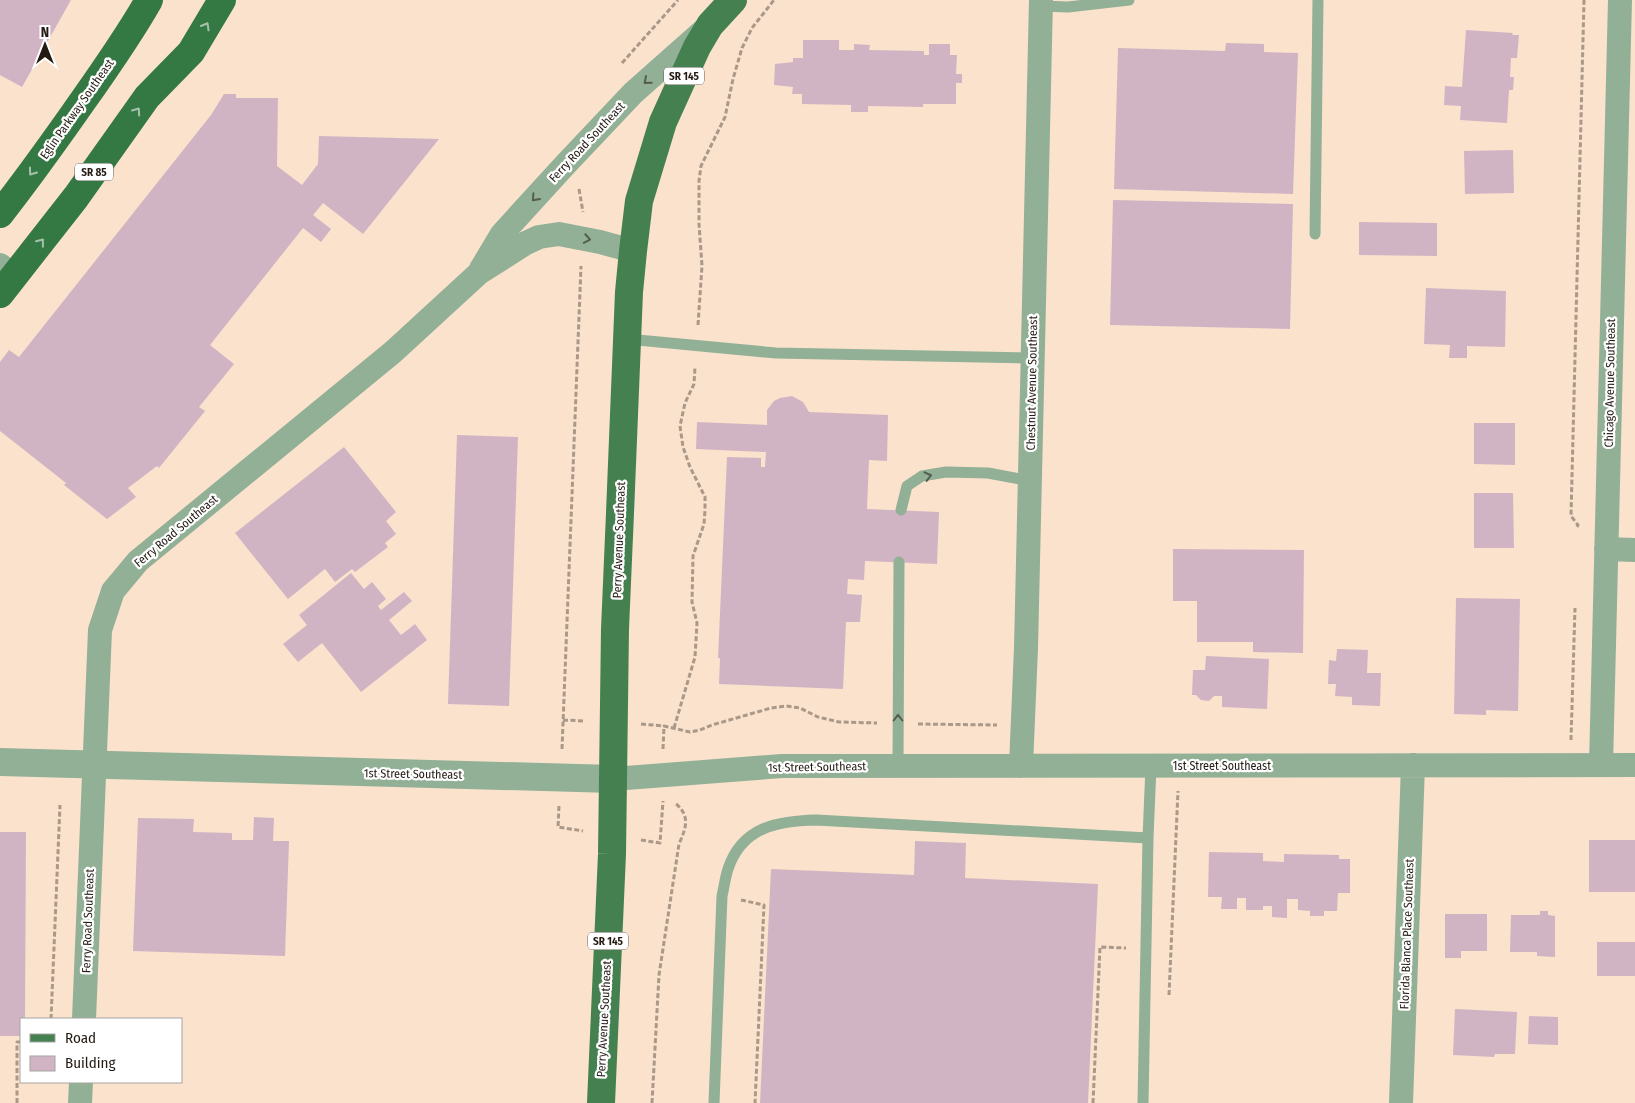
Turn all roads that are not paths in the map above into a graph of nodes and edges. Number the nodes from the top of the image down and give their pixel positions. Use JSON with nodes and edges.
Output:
{"nodes":[{"id":1,"x":149,"y":0,"type":"edge"},
{"id":2,"x":222,"y":0,"type":"edge"},
{"id":3,"x":733,"y":0,"type":"edge"},
{"id":4,"x":1129,"y":0,"type":"edge"},
{"id":5,"x":1318,"y":0,"type":"edge"},
{"id":6,"x":1620,"y":0,"type":"edge"},
{"id":7,"x":1041,"y":3,"type":"edge"},
{"id":8,"x":710,"y":25,"type":"junction"},
{"id":9,"x":0,"y":214,"type":"edge"},
{"id":10,"x":1315,"y":234,"type":"dead end"},
{"id":11,"x":633,"y":251,"type":"junction"},
{"id":12,"x":479,"y":273,"type":"junction"},
{"id":13,"x":5,"y":278,"type":"edge"},
{"id":14,"x":627,"y":339,"type":"junction"},
{"id":15,"x":1032,"y":358,"type":"junction"},
{"id":16,"x":1030,"y":481,"type":"junction"},
{"id":17,"x":900,"y":510,"type":"dead end"},
{"id":18,"x":1606,"y":549,"type":"junction"},
{"id":19,"x":1635,"y":550,"type":"edge"},
{"id":20,"x":899,"y":562,"type":"dead end"},
{"id":21,"x":0,"y":762,"type":"edge"},
{"id":22,"x":94,"y":765,"type":"junction"},
{"id":23,"x":1413,"y":765,"type":"junction"},
{"id":24,"x":1601,"y":765,"type":"junction"},
{"id":25,"x":1635,"y":765,"type":"edge"},
{"id":26,"x":898,"y":766,"type":"junction"},
{"id":27,"x":1022,"y":766,"type":"junction"},
{"id":28,"x":1151,"y":766,"type":"junction"},
{"id":29,"x":613,"y":779,"type":"junction"},
{"id":30,"x":1148,"y":838,"type":"junction"},
{"id":31,"x":84,"y":1018,"type":"edge"},
{"id":32,"x":81,"y":1083,"type":"edge"},
{"id":33,"x":80,"y":1103,"type":"edge"},
{"id":34,"x":600,"y":1103,"type":"edge"},
{"id":35,"x":714,"y":1103,"type":"edge"},
{"id":36,"x":1144,"y":1103,"type":"edge"},
{"id":37,"x":1401,"y":1103,"type":"edge"}],
"edges":[{"from":1,"to":9,"type":"highway","name":"Eglin Parkway Southeast","one_way":true},
{"from":13,"to":2,"type":"highway","number":"SR 85","one_way":true},
{"from":3,"to":8,"type":"main road","name":"Perry Avenue Southeast","number":"SR 145"},
{"from":4,"to":7,"type":"lane"},
{"from":5,"to":10,"type":"lane"},
{"from":6,"to":18,"type":"street","name":"Chicago Avenue Southeast"},
{"from":7,"to":15,"type":"street","name":"Chestnut Avenue Southeast"},
{"from":8,"to":11,"type":"main road","name":"Perry Avenue Southeast","number":"SR 145"},
{"from":8,"to":12,"type":"street","name":"Ferry Road Southeast","one_way":true},
{"from":12,"to":11,"type":"street","name":"Ferry Road Southeast","one_way":true},
{"from":11,"to":14,"type":"main road","name":"Perry Avenue Southeast","number":"SR 145"},
{"from":12,"to":22,"type":"street","name":"Ferry Road Southeast"},
{"from":14,"to":15,"type":"lane"},
{"from":14,"to":29,"type":"main road","name":"Perry Avenue Southeast","number":"SR 145"},
{"from":15,"to":16,"type":"street","name":"Chestnut Avenue Southeast"},
{"from":17,"to":16,"type":"lane","one_way":true},
{"from":16,"to":27,"type":"street","name":"Chestnut Avenue Southeast"},
{"from":18,"to":19,"type":"street"},
{"from":18,"to":24,"type":"street","name":"Chicago Avenue Southeast"},
{"from":26,"to":20,"type":"lane","one_way":true},
{"from":21,"to":22,"type":"street","name":"1st Street Southeast"},
{"from":22,"to":29,"type":"street","name":"1st Street Southeast"},
{"from":22,"to":31,"type":"street","name":"Ferry Road Southeast"},
{"from":23,"to":24,"type":"street","name":"1st Street Southeast"},
{"from":23,"to":28,"type":"street","name":"1st Street Southeast"},
{"from":23,"to":37,"type":"street","name":"Florida Blanca Place Southeast"},
{"from":24,"to":25,"type":"street","name":"1st Street Southeast"},
{"from":26,"to":27,"type":"street","name":"1st Street Southeast"},
{"from":26,"to":29,"type":"street","name":"1st Street Southeast"},
{"from":27,"to":28,"type":"street","name":"1st Street Southeast"},
{"from":28,"to":30,"type":"lane"},
{"from":29,"to":34,"type":"main road","name":"Perry Avenue Southeast","number":"SR 145"},
{"from":30,"to":35,"type":"lane"},
{"from":30,"to":36,"type":"lane"},
{"from":32,"to":33,"type":"street"}]}
